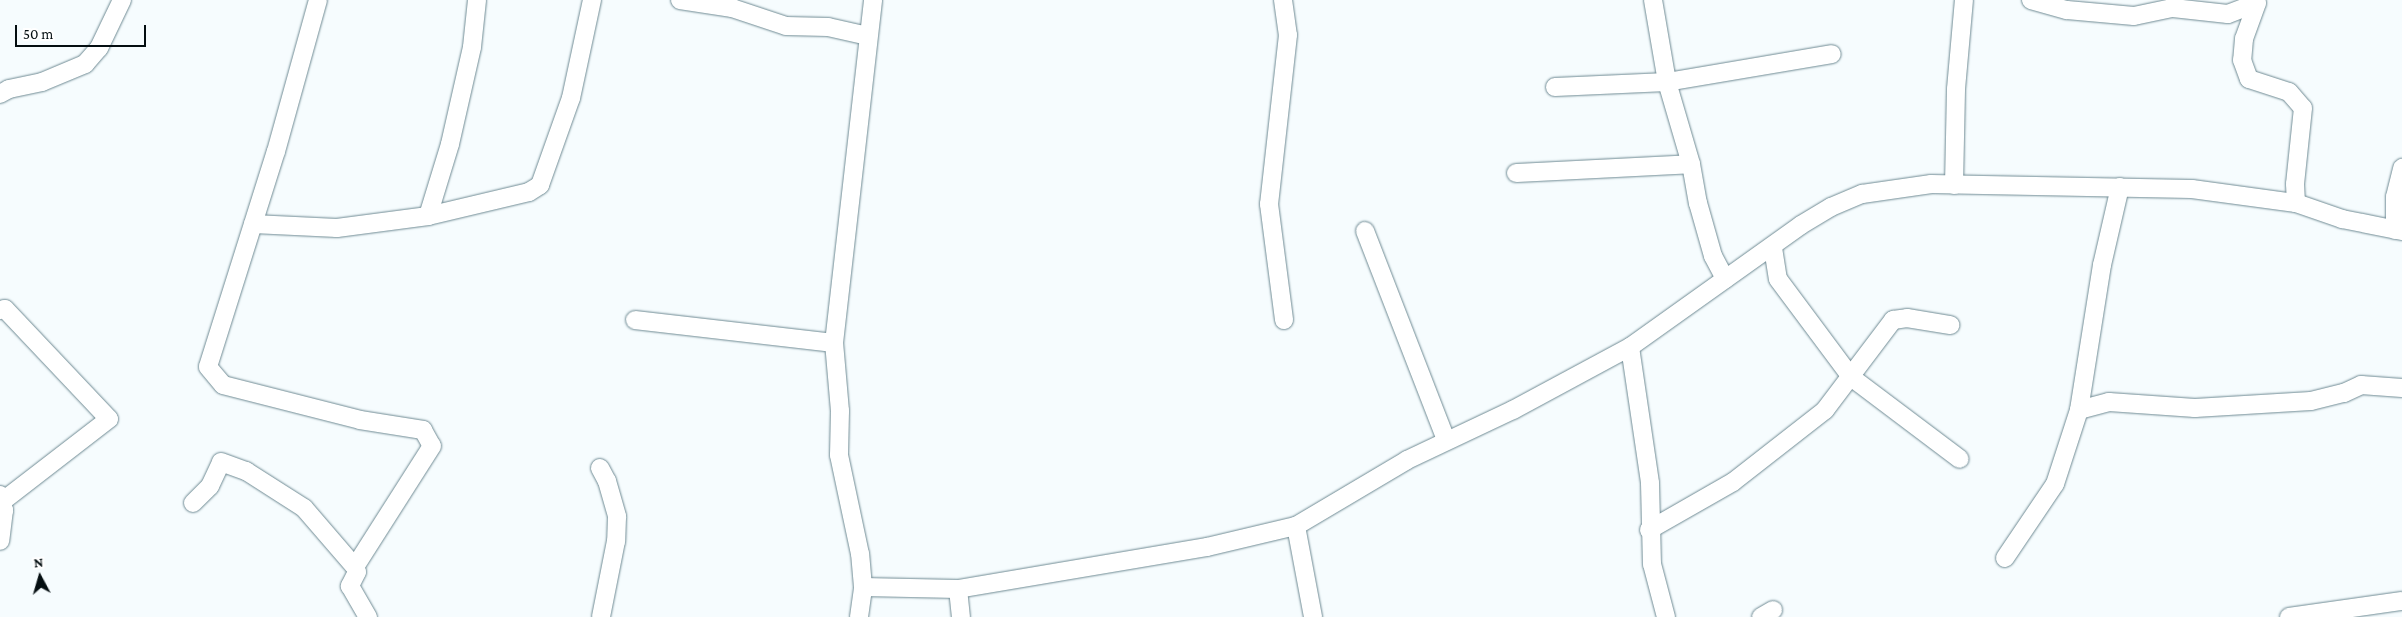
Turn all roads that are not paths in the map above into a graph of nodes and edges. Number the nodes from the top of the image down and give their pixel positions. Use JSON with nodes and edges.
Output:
{"nodes":[{"id":1,"x":122,"y":0,"type":"edge"},
{"id":2,"x":318,"y":0,"type":"edge"},
{"id":3,"x":477,"y":0,"type":"edge"},
{"id":4,"x":592,"y":0,"type":"edge"},
{"id":5,"x":680,"y":0,"type":"edge"},
{"id":6,"x":873,"y":0,"type":"edge"},
{"id":7,"x":1283,"y":0,"type":"edge"},
{"id":8,"x":1653,"y":0,"type":"edge"},
{"id":9,"x":1964,"y":0,"type":"edge"},
{"id":10,"x":2031,"y":0,"type":"edge"},
{"id":11,"x":2258,"y":2,"type":"edge"},
{"id":12,"x":868,"y":36,"type":"junction"},
{"id":13,"x":1832,"y":54,"type":"dead end"},
{"id":14,"x":1667,"y":82,"type":"junction"},
{"id":15,"x":1555,"y":87,"type":"dead end"},
{"id":16,"x":3,"y":88,"type":"edge"},
{"id":17,"x":1691,"y":164,"type":"junction"},
{"id":18,"x":2402,"y":168,"type":"edge"},
{"id":19,"x":1516,"y":173,"type":"dead end"},
{"id":20,"x":1954,"y":185,"type":"junction"},
{"id":21,"x":2120,"y":187,"type":"junction"},
{"id":22,"x":2296,"y":203,"type":"junction"},
{"id":23,"x":428,"y":216,"type":"junction"},
{"id":24,"x":253,"y":224,"type":"junction"},
{"id":25,"x":1365,"y":231,"type":"dead end"},
{"id":26,"x":2398,"y":231,"type":"edge"},
{"id":27,"x":1773,"y":248,"type":"junction"},
{"id":28,"x":1725,"y":279,"type":"junction"},
{"id":29,"x":0,"y":310,"type":"edge"},
{"id":30,"x":635,"y":320,"type":"dead end"},
{"id":31,"x":1284,"y":320,"type":"dead end"},
{"id":32,"x":1950,"y":325,"type":"dead end"},
{"id":33,"x":834,"y":342,"type":"junction"},
{"id":34,"x":1630,"y":347,"type":"junction"},
{"id":35,"x":2086,"y":369,"type":"junction"},
{"id":36,"x":1851,"y":377,"type":"junction"},
{"id":37,"x":2402,"y":388,"type":"edge"},
{"id":38,"x":2109,"y":402,"type":"junction"},
{"id":39,"x":2079,"y":410,"type":"junction"},
{"id":40,"x":1446,"y":440,"type":"junction"},
{"id":41,"x":1960,"y":459,"type":"dead end"},
{"id":42,"x":600,"y":468,"type":"dead end"},
{"id":43,"x":2,"y":498,"type":"edge"},
{"id":44,"x":193,"y":503,"type":"dead end"},
{"id":45,"x":1296,"y":526,"type":"junction"},
{"id":46,"x":1649,"y":530,"type":"junction"},
{"id":47,"x":0,"y":541,"type":"edge"},
{"id":48,"x":2005,"y":558,"type":"dead end"},
{"id":49,"x":355,"y":567,"type":"junction"},
{"id":50,"x":863,"y":587,"type":"junction"},
{"id":51,"x":958,"y":589,"type":"junction"},
{"id":52,"x":2402,"y":601,"type":"edge"},
{"id":53,"x":368,"y":617,"type":"edge"},
{"id":54,"x":601,"y":617,"type":"edge"},
{"id":55,"x":859,"y":617,"type":"edge"},
{"id":56,"x":961,"y":617,"type":"edge"},
{"id":57,"x":1314,"y":617,"type":"edge"},
{"id":58,"x":1666,"y":617,"type":"edge"},
{"id":59,"x":2289,"y":617,"type":"edge"}],
"edges":[{"from":1,"to":16,"type":"street"},
{"from":2,"to":24,"type":"street"},
{"from":3,"to":23,"type":"street"},
{"from":4,"to":23,"type":"street"},
{"from":5,"to":12,"type":"street"},
{"from":6,"to":12,"type":"street"},
{"from":7,"to":31,"type":"street"},
{"from":8,"to":14,"type":"street"},
{"from":9,"to":20,"type":"street"},
{"from":10,"to":11,"type":"street"},
{"from":11,"to":22,"type":"street"},
{"from":12,"to":33,"type":"street"},
{"from":13,"to":14,"type":"street"},
{"from":14,"to":15,"type":"street"},
{"from":14,"to":17,"type":"street"},
{"from":17,"to":19,"type":"street"},
{"from":17,"to":28,"type":"street"},
{"from":18,"to":26,"type":"street"},
{"from":20,"to":21,"type":"street"},
{"from":20,"to":27,"type":"street"},
{"from":21,"to":22,"type":"street"},
{"from":21,"to":35,"type":"street"},
{"from":22,"to":26,"type":"street"},
{"from":23,"to":24,"type":"street"},
{"from":24,"to":49,"type":"street"},
{"from":25,"to":40,"type":"street"},
{"from":27,"to":28,"type":"street"},
{"from":27,"to":36,"type":"street"},
{"from":28,"to":34,"type":"street"},
{"from":29,"to":43,"type":"street"},
{"from":30,"to":33,"type":"street"},
{"from":32,"to":36,"type":"street"},
{"from":33,"to":50,"type":"street"},
{"from":34,"to":40,"type":"street"},
{"from":34,"to":46,"type":"street"},
{"from":35,"to":38,"type":"street"},
{"from":35,"to":39,"type":"street"},
{"from":36,"to":41,"type":"street"},
{"from":36,"to":46,"type":"street"},
{"from":37,"to":38,"type":"street"},
{"from":38,"to":39,"type":"street"},
{"from":39,"to":48,"type":"street"},
{"from":40,"to":45,"type":"street"},
{"from":42,"to":54,"type":"street"},
{"from":43,"to":47,"type":"street"},
{"from":44,"to":49,"type":"street"},
{"from":45,"to":51,"type":"street"},
{"from":45,"to":57,"type":"street"},
{"from":46,"to":58,"type":"street"},
{"from":49,"to":53,"type":"street"},
{"from":50,"to":51,"type":"street"},
{"from":50,"to":55,"type":"street"},
{"from":51,"to":56,"type":"street"},
{"from":52,"to":59,"type":"street"}]}
